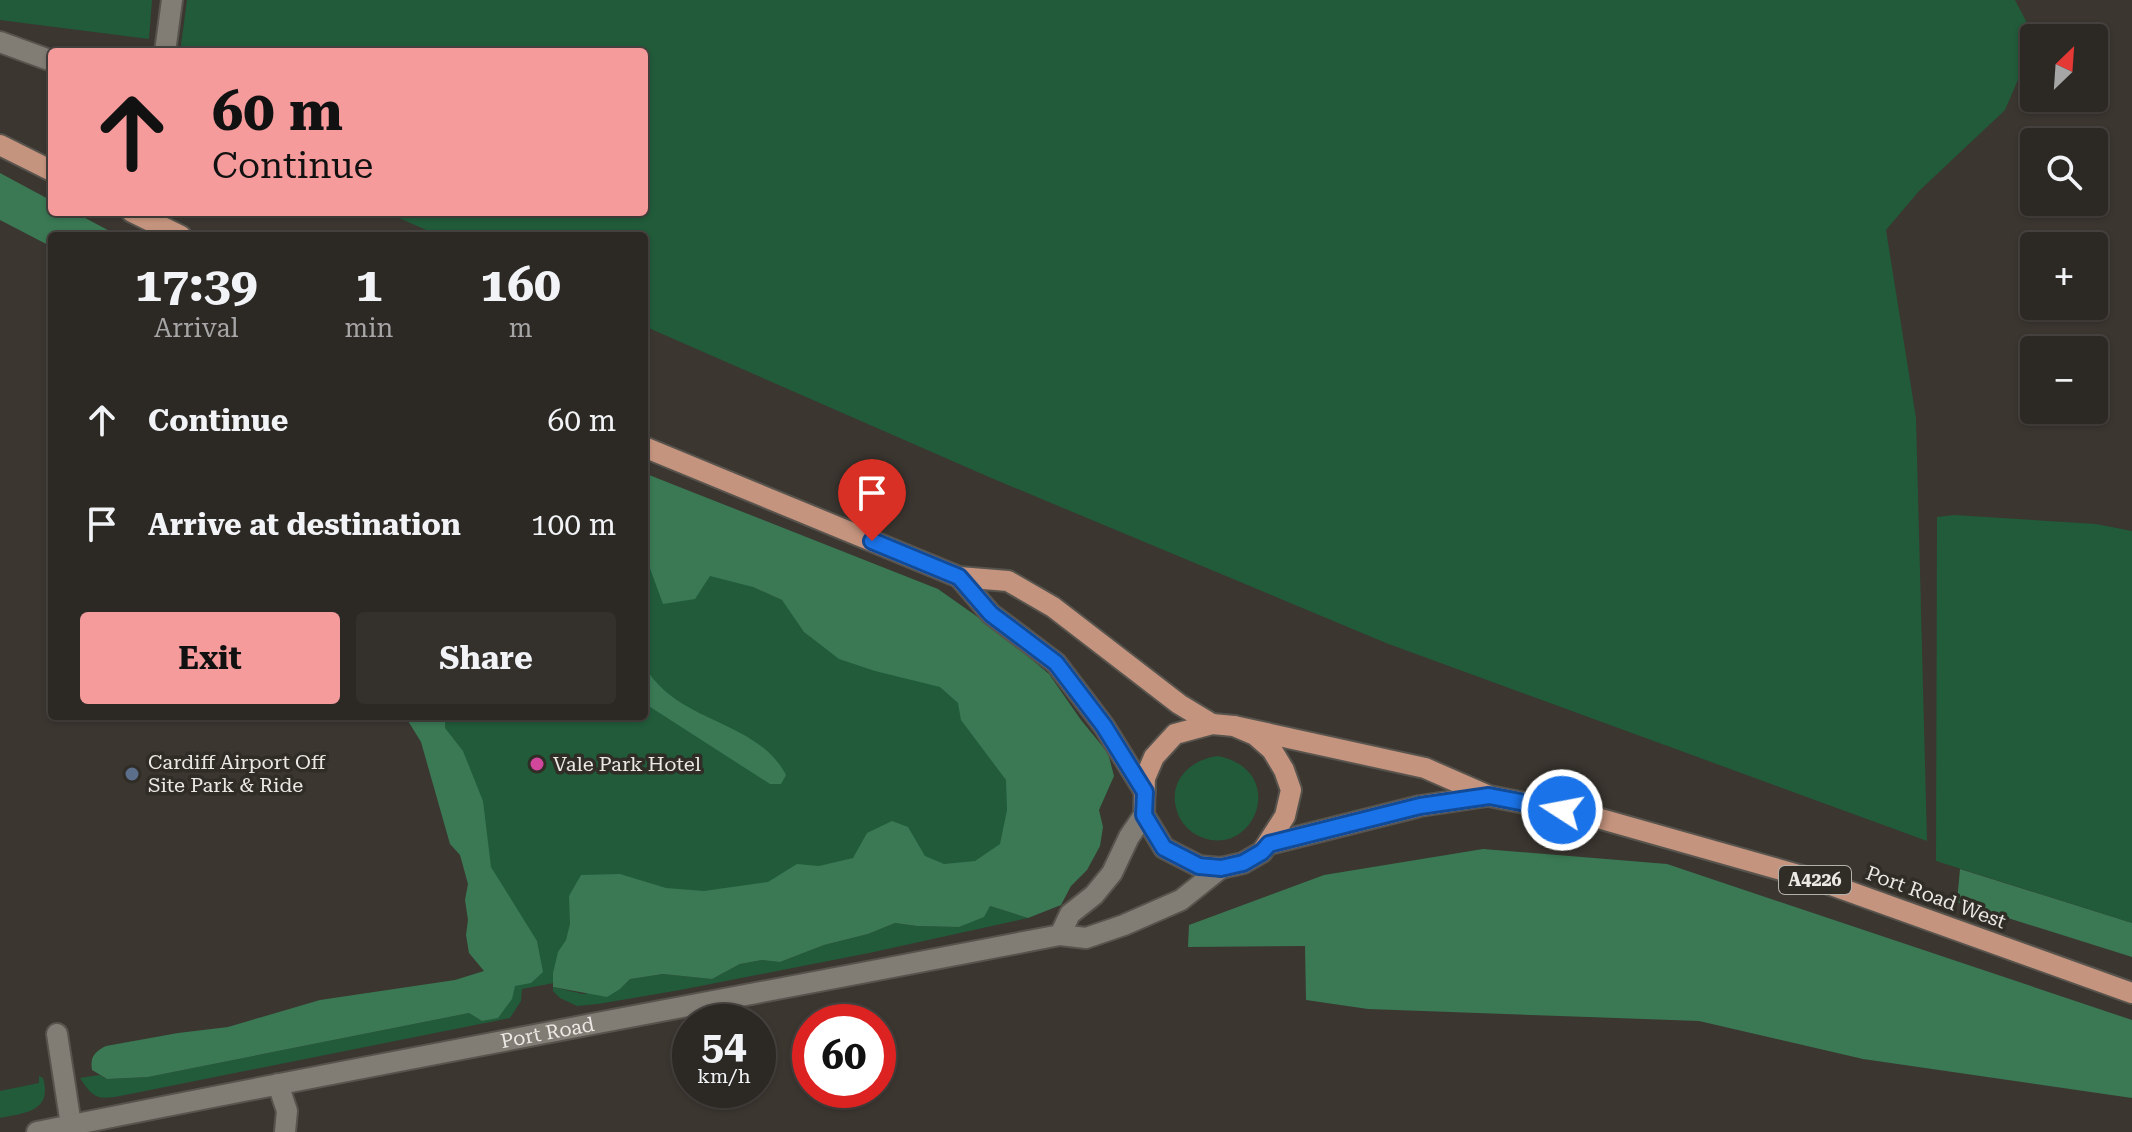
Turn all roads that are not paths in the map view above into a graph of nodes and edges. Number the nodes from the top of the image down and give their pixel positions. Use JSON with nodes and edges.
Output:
{"nodes":[{"id":1,"x":172,"y":0,"type":"edge"},
{"id":2,"x":0,"y":42,"type":"edge"},
{"id":3,"x":166,"y":48,"type":"edge"},
{"id":4,"x":48,"y":60,"type":"edge"},
{"id":5,"x":0,"y":145,"type":"edge"},
{"id":6,"x":48,"y":169,"type":"edge"},
{"id":7,"x":144,"y":216,"type":"edge"},
{"id":8,"x":174,"y":232,"type":"edge"},
{"id":9,"x":648,"y":449,"type":"edge"},
{"id":10,"x":959,"y":577,"type":"junction"},
{"id":11,"x":1212,"y":724,"type":"junction"},
{"id":12,"x":1234,"y":726,"type":"junction"},
{"id":13,"x":1145,"y":792,"type":"junction"},
{"id":14,"x":1489,"y":796,"type":"junction"},
{"id":15,"x":1144,"y":815,"type":"junction"},
{"id":16,"x":1269,"y":844,"type":"junction"},
{"id":17,"x":1221,"y":868,"type":"junction"},
{"id":18,"x":1060,"y":935,"type":"junction"},
{"id":19,"x":2132,"y":993,"type":"edge"},
{"id":20,"x":57,"y":1034,"type":"dead end"},
{"id":21,"x":278,"y":1084,"type":"junction"},
{"id":22,"x":71,"y":1125,"type":"junction"},
{"id":23,"x":37,"y":1132,"type":"edge"},
{"id":24,"x":285,"y":1132,"type":"edge"}],
"edges":[{"from":1,"to":3,"type":"street"},
{"from":2,"to":4,"type":"street"},
{"from":5,"to":6,"type":"main road"},
{"from":7,"to":8,"type":"main road"},
{"from":9,"to":10,"type":"main road","number":"A4226"},
{"from":10,"to":11,"type":"main road","number":"A4226"},
{"from":10,"to":13,"type":"main road","number":"A4226"},
{"from":11,"to":12,"type":"main road","number":"A4226"},
{"from":11,"to":13,"type":"main road","number":"A4226"},
{"from":12,"to":14,"type":"main road","name":"Port Road West","number":"A4226"},
{"from":12,"to":16,"type":"main road","number":"A4226"},
{"from":13,"to":15,"type":"main road","number":"A4226"},
{"from":14,"to":16,"type":"main road","name":"Port Road West","number":"A4226"},
{"from":14,"to":19,"type":"main road","name":"Port Road West","number":"A4226"},
{"from":15,"to":17,"type":"main road"},
{"from":15,"to":18,"type":"street"},
{"from":16,"to":17,"type":"main road","number":"A4226"},
{"from":17,"to":18,"type":"street","name":"Port Road"},
{"from":18,"to":21,"type":"street","name":"Port Road"},
{"from":20,"to":22,"type":"street"},
{"from":21,"to":22,"type":"street","name":"Port Road"},
{"from":21,"to":24,"type":"street"},
{"from":22,"to":23,"type":"street","name":"Port Road"}]}
